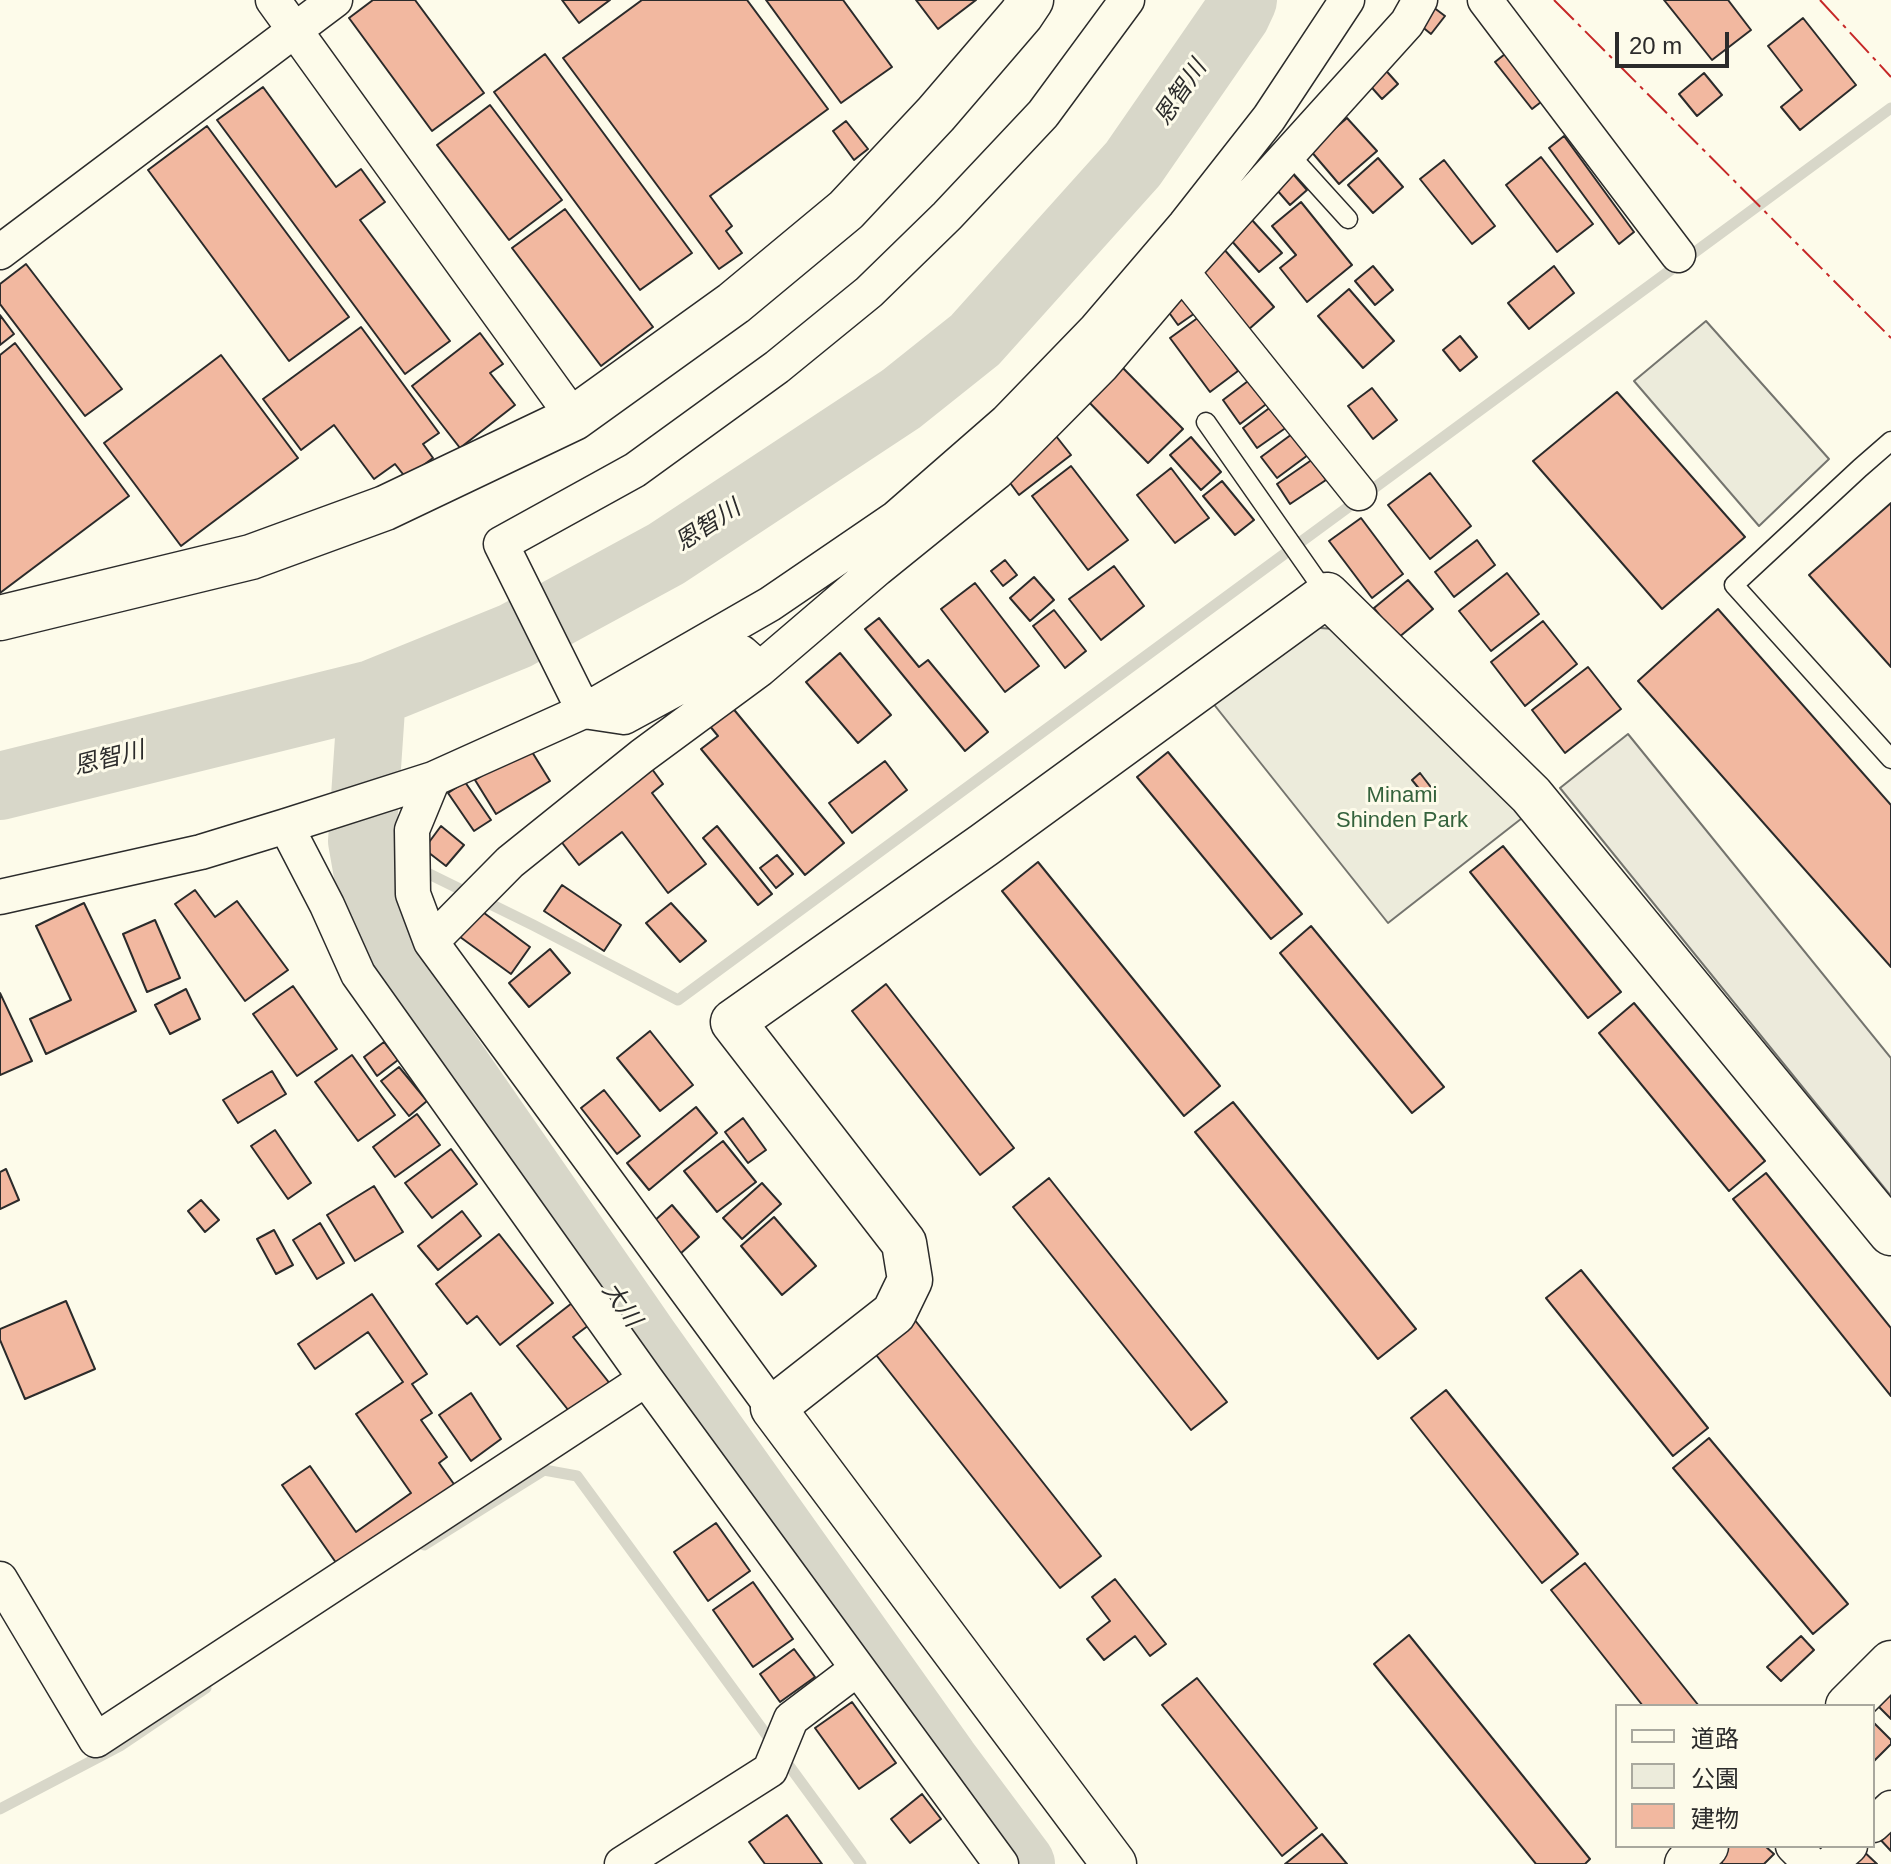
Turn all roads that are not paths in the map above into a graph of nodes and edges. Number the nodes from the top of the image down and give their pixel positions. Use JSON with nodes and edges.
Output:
{"nodes":[{"id":1,"x":273,"y":0,"type":"edge"},
{"id":2,"x":335,"y":0,"type":"edge"},
{"id":3,"x":1031,"y":0,"type":"edge"},
{"id":4,"x":1127,"y":0,"type":"edge"},
{"id":5,"x":1347,"y":0,"type":"edge"},
{"id":6,"x":1420,"y":0,"type":"edge"},
{"id":7,"x":1485,"y":0,"type":"edge"},
{"id":8,"x":295,"y":30,"type":"junction"},
{"id":9,"x":1289,"y":154,"type":"junction"},
{"id":10,"x":1348,"y":219,"type":"dead end"},
{"id":11,"x":0,"y":252,"type":"edge"},
{"id":12,"x":1678,"y":255,"type":"dead end"},
{"id":13,"x":1182,"y":272,"type":"junction"},
{"id":14,"x":574,"y":418,"type":"junction"},
{"id":15,"x":1206,"y":422,"type":"dead end"},
{"id":16,"x":1891,"y":441,"type":"edge"},
{"id":17,"x":1359,"y":493,"type":"dead end"},
{"id":18,"x":1316,"y":579,"type":"junction"},
{"id":19,"x":0,"y":618,"type":"edge"},
{"id":20,"x":760,"y":669,"type":"junction"},
{"id":21,"x":584,"y":711,"type":"junction"},
{"id":22,"x":1891,"y":759,"type":"edge"},
{"id":23,"x":433,"y":779,"type":"junction"},
{"id":24,"x":286,"y":826,"type":"junction"},
{"id":25,"x":0,"y":897,"type":"edge"},
{"id":26,"x":431,"y":942,"type":"junction"},
{"id":27,"x":1891,"y":1233,"type":"edge"},
{"id":28,"x":646,"y":1379,"type":"junction"},
{"id":29,"x":773,"y":1408,"type":"junction"},
{"id":30,"x":0,"y":1579,"type":"edge"},
{"id":31,"x":1891,"y":1663,"type":"edge"},
{"id":32,"x":857,"y":1669,"type":"junction"},
{"id":33,"x":1850,"y":1704,"type":"edge"},
{"id":34,"x":1891,"y":1808,"type":"edge"},
{"id":35,"x":1875,"y":1823,"type":"edge"},
{"id":36,"x":1704,"y":1848,"type":"edge"},
{"id":37,"x":1795,"y":1848,"type":"edge"},
{"id":38,"x":1848,"y":1848,"type":"edge"},
{"id":39,"x":622,"y":1864,"type":"edge"},
{"id":40,"x":1001,"y":1864,"type":"edge"},
{"id":41,"x":1114,"y":1864,"type":"edge"},
{"id":42,"x":1687,"y":1864,"type":"edge"},
{"id":43,"x":1811,"y":1864,"type":"edge"},
{"id":44,"x":1830,"y":1864,"type":"edge"}],
"edges":[{"from":1,"to":8,"type":"street"},
{"from":2,"to":8,"type":"street"},
{"from":3,"to":14,"type":"street"},
{"from":4,"to":21,"type":"street"},
{"from":5,"to":21,"type":"street"},
{"from":6,"to":9,"type":"street"},
{"from":7,"to":12,"type":"street"},
{"from":8,"to":11,"type":"street"},
{"from":8,"to":14,"type":"street"},
{"from":9,"to":10,"type":"lane"},
{"from":9,"to":13,"type":"street"},
{"from":13,"to":17,"type":"street"},
{"from":13,"to":20,"type":"street"},
{"from":14,"to":19,"type":"street"},
{"from":15,"to":18,"type":"lane"},
{"from":16,"to":22,"type":"lane"},
{"from":18,"to":27,"type":"street"},
{"from":18,"to":29,"type":"street"},
{"from":20,"to":21,"type":"street"},
{"from":20,"to":26,"type":"street"},
{"from":21,"to":23,"type":"street"},
{"from":23,"to":24,"type":"street"},
{"from":23,"to":26,"type":"street"},
{"from":24,"to":25,"type":"street"},
{"from":24,"to":28,"type":"street"},
{"from":26,"to":29,"type":"street"},
{"from":28,"to":30,"type":"street"},
{"from":28,"to":32,"type":"street"},
{"from":29,"to":41,"type":"street"},
{"from":31,"to":33,"type":"street"},
{"from":32,"to":39,"type":"street"},
{"from":32,"to":40,"type":"street"},
{"from":34,"to":35,"type":"street"},
{"from":36,"to":42,"type":"street"},
{"from":37,"to":43,"type":"street"},
{"from":38,"to":44,"type":"street"}]}
